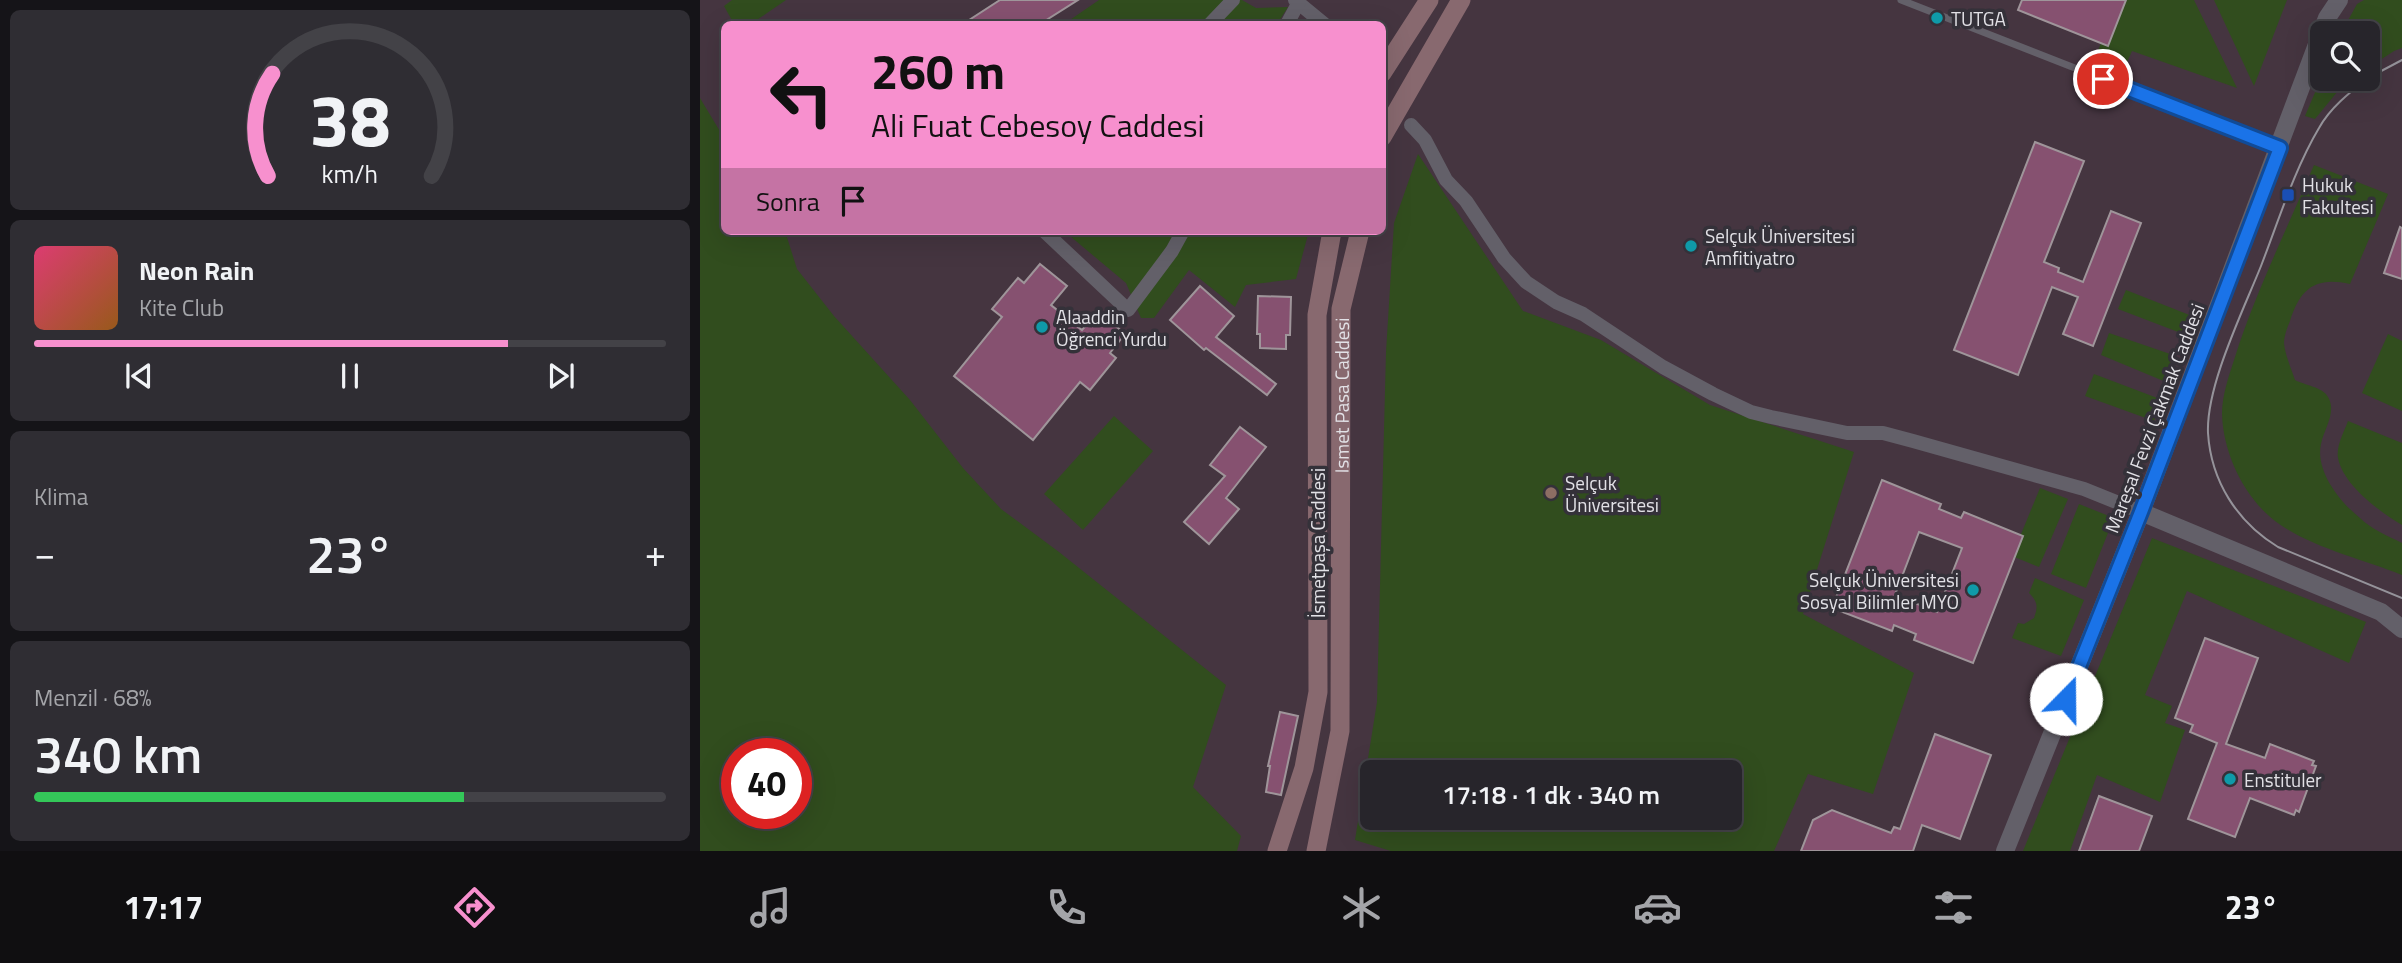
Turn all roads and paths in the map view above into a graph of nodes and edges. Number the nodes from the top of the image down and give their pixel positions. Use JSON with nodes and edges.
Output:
{"nodes":[{"id":1,"x":1233,"y":0,"type":"edge"},
{"id":2,"x":1429,"y":0,"type":"edge"},
{"id":3,"x":1461,"y":0,"type":"edge"},
{"id":4,"x":1901,"y":0,"type":"edge"},
{"id":5,"x":2339,"y":0,"type":"edge"},
{"id":6,"x":1297,"y":1,"type":"edge"},
{"id":7,"x":1213,"y":21,"type":"edge"},
{"id":8,"x":1288,"y":21,"type":"edge"},
{"id":9,"x":1320,"y":21,"type":"edge"},
{"id":10,"x":1386,"y":67,"type":"edge"},
{"id":11,"x":1411,"y":125,"type":"dead end"},
{"id":12,"x":1386,"y":130,"type":"edge"},
{"id":13,"x":2280,"y":148,"type":"junction"},
{"id":14,"x":1048,"y":235,"type":"edge"},
{"id":15,"x":1181,"y":235,"type":"edge"},
{"id":16,"x":1331,"y":235,"type":"edge"},
{"id":17,"x":1359,"y":235,"type":"edge"},
{"id":18,"x":2141,"y":512,"type":"junction"},
{"id":19,"x":2402,"y":629,"type":"edge"},
{"id":20,"x":1277,"y":851,"type":"edge"},
{"id":21,"x":1316,"y":851,"type":"edge"},
{"id":22,"x":2005,"y":851,"type":"edge"}],
"edges":[{"from":1,"to":7,"type":"street"},
{"from":2,"to":10,"type":"main road"},
{"from":3,"to":12,"type":"main road"},
{"from":4,"to":13,"type":"lane"},
{"from":5,"to":13,"type":"street","name":"Mareşal Fevzi Çakmak Caddesi"},
{"from":6,"to":8,"type":"street"},
{"from":6,"to":9,"type":"street"},
{"from":11,"to":18,"type":"street"},
{"from":13,"to":18,"type":"street","name":"Mareşal Fevzi Çakmak Caddesi"},
{"from":14,"to":15,"type":"street"},
{"from":16,"to":20,"type":"main road","name":"İsmetpaşa Caddesi"},
{"from":17,"to":21,"type":"main road","name":"Ismet Pasa Caddesi"},
{"from":18,"to":19,"type":"street"},
{"from":18,"to":22,"type":"street","name":"Mareşal Fevzi Çakmak Caddesi"}]}
